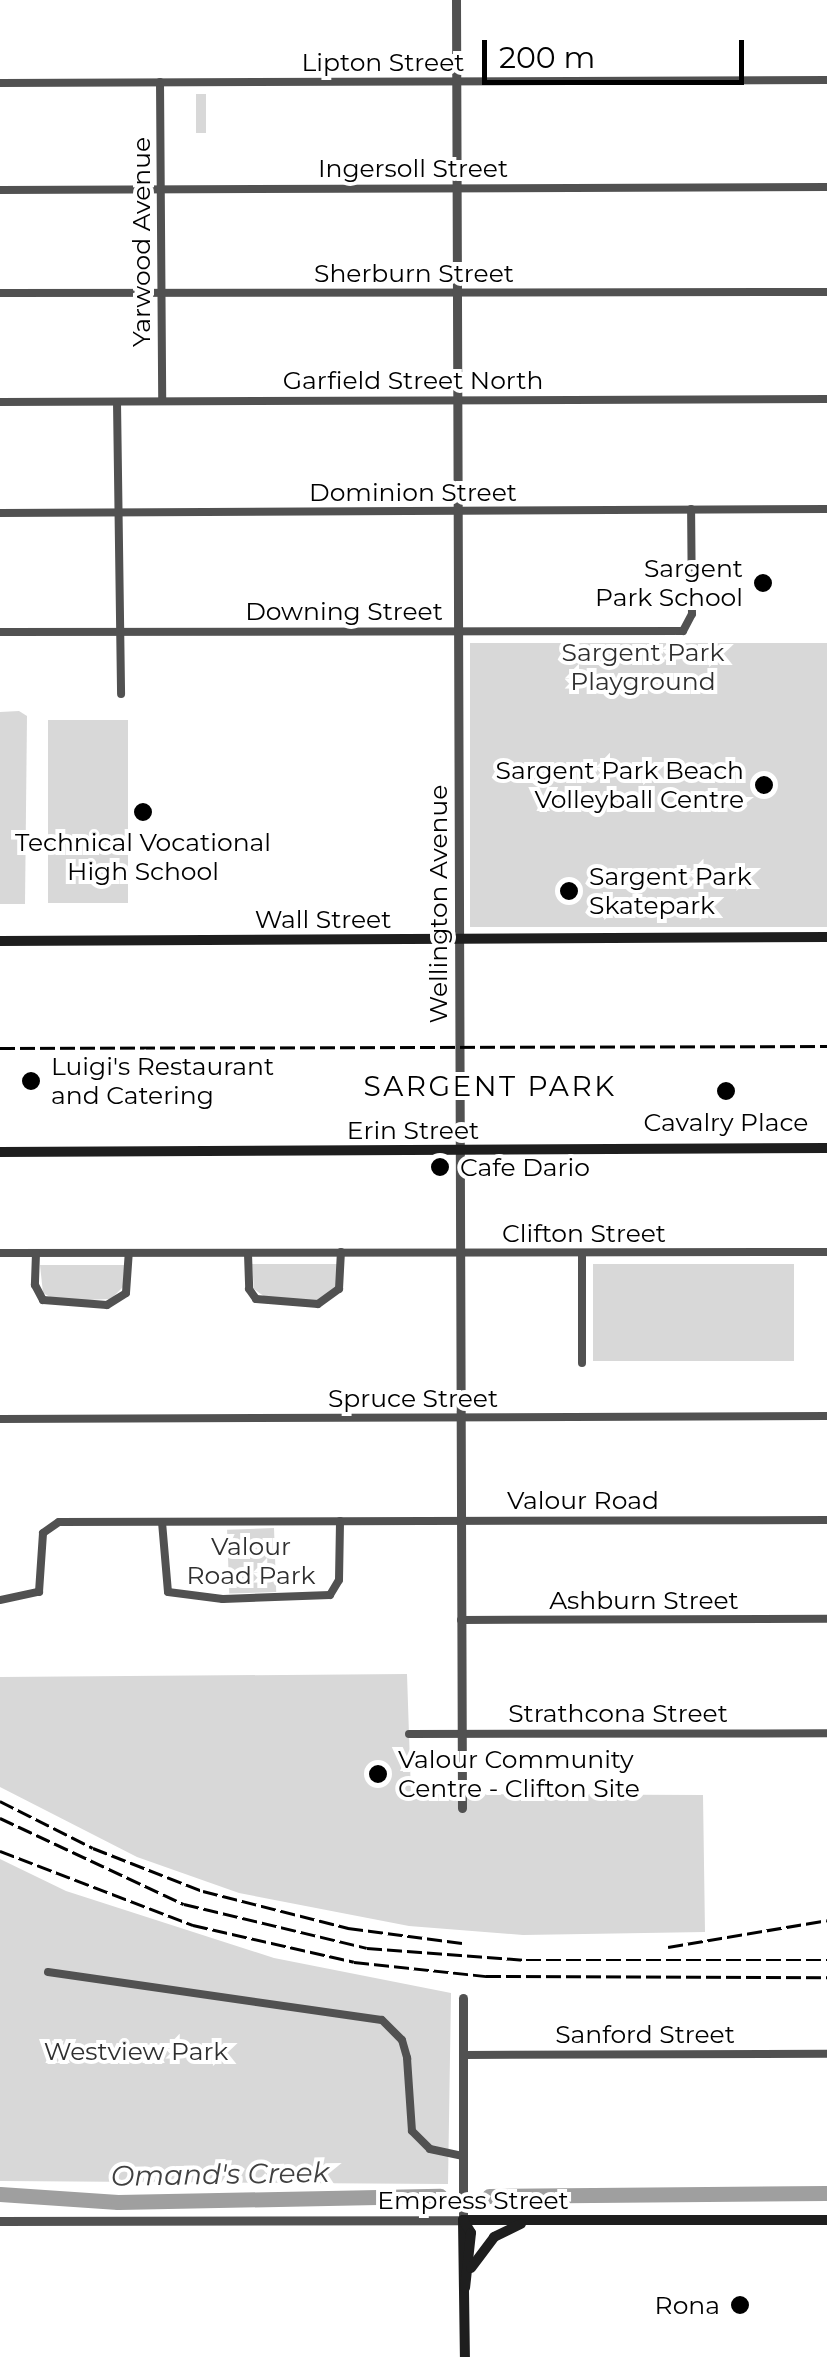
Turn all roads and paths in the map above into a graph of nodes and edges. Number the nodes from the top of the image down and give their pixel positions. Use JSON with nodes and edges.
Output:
{"nodes":[{"id":1,"x":456,"y":0,"type":"edge"},
{"id":2,"x":827,"y":80,"type":"edge"},
{"id":3,"x":456,"y":81,"type":"junction"},
{"id":4,"x":160,"y":82,"type":"junction"},
{"id":5,"x":0,"y":83,"type":"edge"},
{"id":6,"x":454,"y":187,"type":"junction"},
{"id":7,"x":827,"y":187,"type":"edge"},
{"id":8,"x":0,"y":190,"type":"edge"},
{"id":9,"x":160,"y":190,"type":"junction"},
{"id":10,"x":161,"y":291,"type":"junction"},
{"id":11,"x":827,"y":292,"type":"edge"},
{"id":12,"x":0,"y":293,"type":"edge"},
{"id":13,"x":454,"y":294,"type":"junction"},
{"id":14,"x":827,"y":399,"type":"edge"},
{"id":15,"x":455,"y":400,"type":"junction"},
{"id":16,"x":162,"y":401,"type":"junction"},
{"id":17,"x":0,"y":402,"type":"edge"},
{"id":18,"x":117,"y":402,"type":"junction"},
{"id":19,"x":690,"y":508,"type":"junction"},
{"id":20,"x":827,"y":509,"type":"edge"},
{"id":21,"x":118,"y":512,"type":"junction"},
{"id":22,"x":456,"y":512,"type":"junction"},
{"id":23,"x":0,"y":513,"type":"edge"},
{"id":24,"x":0,"y":632,"type":"edge"},
{"id":25,"x":119,"y":632,"type":"junction"},
{"id":26,"x":456,"y":632,"type":"junction"},
{"id":27,"x":121,"y":694,"type":"dead end"},
{"id":28,"x":827,"y":937,"type":"edge"},
{"id":29,"x":459,"y":938,"type":"junction"},
{"id":30,"x":0,"y":940,"type":"edge"},
{"id":31,"x":827,"y":1148,"type":"edge"},
{"id":32,"x":459,"y":1150,"type":"junction"},
{"id":33,"x":0,"y":1152,"type":"edge"},
{"id":34,"x":342,"y":1252,"type":"junction"},
{"id":35,"x":459,"y":1252,"type":"junction"},
{"id":36,"x":827,"y":1252,"type":"edge"},
{"id":37,"x":36,"y":1253,"type":"junction"},
{"id":38,"x":582,"y":1253,"type":"junction"},
{"id":39,"x":0,"y":1254,"type":"edge"},
{"id":40,"x":129,"y":1254,"type":"junction"},
{"id":41,"x":248,"y":1254,"type":"junction"},
{"id":42,"x":582,"y":1363,"type":"dead end"},
{"id":43,"x":827,"y":1416,"type":"edge"},
{"id":44,"x":459,"y":1418,"type":"junction"},
{"id":45,"x":0,"y":1419,"type":"edge"},
{"id":46,"x":827,"y":1520,"type":"edge"},
{"id":47,"x":162,"y":1522,"type":"junction"},
{"id":48,"x":340,"y":1522,"type":"junction"},
{"id":49,"x":460,"y":1522,"type":"junction"},
{"id":50,"x":0,"y":1600,"type":"edge"},
{"id":51,"x":460,"y":1620,"type":"junction"},
{"id":52,"x":827,"y":1620,"type":"edge"},
{"id":53,"x":827,"y":1733,"type":"edge"},
{"id":54,"x":409,"y":1734,"type":"dead end"},
{"id":55,"x":461,"y":1734,"type":"junction"},
{"id":56,"x":462,"y":1808,"type":"dead end"},
{"id":57,"x":48,"y":1972,"type":"dead end"},
{"id":58,"x":462,"y":1998,"type":"dead end"},
{"id":59,"x":464,"y":2054,"type":"junction"},
{"id":60,"x":827,"y":2054,"type":"edge"},
{"id":61,"x":463,"y":2156,"type":"junction"},
{"id":62,"x":464,"y":2220,"type":"junction"},
{"id":63,"x":543,"y":2220,"type":"junction"},
{"id":64,"x":827,"y":2220,"type":"edge"},
{"id":65,"x":0,"y":2221,"type":"edge"},
{"id":66,"x":470,"y":2268,"type":"junction"},
{"id":67,"x":465,"y":2288,"type":"junction"},
{"id":68,"x":465,"y":2357,"type":"edge"}],
"edges":[{"from":1,"to":3,"type":"street","name":"Wellington Avenue"},
{"from":2,"to":3,"type":"street","name":"Lipton Street"},
{"from":3,"to":4,"type":"street","name":"Lipton Street"},
{"from":3,"to":6,"type":"street","name":"Wellington Avenue"},
{"from":4,"to":5,"type":"street","name":"Lipton Street"},
{"from":4,"to":9,"type":"street","name":"Yarwood Avenue"},
{"from":6,"to":7,"type":"street","name":"Ingersoll Street"},
{"from":6,"to":9,"type":"street","name":"Ingersoll Street"},
{"from":6,"to":13,"type":"street","name":"Wellington Avenue"},
{"from":8,"to":9,"type":"street","name":"Ingersoll Street"},
{"from":9,"to":10,"type":"street","name":"Yarwood Avenue"},
{"from":10,"to":12,"type":"street","name":"Sherburn Street"},
{"from":10,"to":13,"type":"street","name":"Sherburn Street"},
{"from":10,"to":16,"type":"street","name":"Yarwood Avenue"},
{"from":11,"to":13,"type":"street","name":"Sherburn Street"},
{"from":13,"to":15,"type":"street","name":"Wellington Avenue"},
{"from":14,"to":15,"type":"street","name":"Garfield Street North"},
{"from":15,"to":16,"type":"street","name":"Garfield Street North"},
{"from":15,"to":22,"type":"street","name":"Wellington Avenue"},
{"from":16,"to":18,"type":"street","name":"Garfield Street North"},
{"from":17,"to":18,"type":"street","name":"Garfield Street North"},
{"from":18,"to":21,"type":"street"},
{"from":19,"to":20,"type":"street","name":"Dominion Street"},
{"from":19,"to":22,"type":"street","name":"Dominion Street"},
{"from":19,"to":26,"type":"street","name":"Downing Street"},
{"from":21,"to":22,"type":"street","name":"Dominion Street"},
{"from":21,"to":23,"type":"street","name":"Dominion Street"},
{"from":21,"to":25,"type":"street"},
{"from":22,"to":26,"type":"street","name":"Wellington Avenue"},
{"from":24,"to":25,"type":"street","name":"Downing Street"},
{"from":25,"to":26,"type":"street","name":"Downing Street"},
{"from":25,"to":27,"type":"street"},
{"from":26,"to":29,"type":"street","name":"Wellington Avenue"},
{"from":28,"to":29,"type":"main road","name":"Wall Street"},
{"from":29,"to":30,"type":"main road","name":"Wall Street"},
{"from":29,"to":32,"type":"street","name":"Wellington Avenue"},
{"from":31,"to":32,"type":"main road","name":"Erin Street"},
{"from":32,"to":33,"type":"main road","name":"Erin Street"},
{"from":32,"to":35,"type":"street","name":"Wellington Avenue"},
{"from":34,"to":35,"type":"street","name":"Clifton Street"},
{"from":34,"to":41,"type":"street","name":"Clifton Street"},
{"from":34,"to":41,"type":"street"},
{"from":35,"to":38,"type":"street","name":"Clifton Street"},
{"from":35,"to":44,"type":"street","name":"Wellington Avenue"},
{"from":36,"to":38,"type":"street","name":"Clifton Street"},
{"from":37,"to":39,"type":"street","name":"Clifton Street"},
{"from":37,"to":40,"type":"street","name":"Clifton Street"},
{"from":37,"to":40,"type":"street"},
{"from":38,"to":42,"type":"street"},
{"from":40,"to":41,"type":"street","name":"Clifton Street"},
{"from":43,"to":44,"type":"street","name":"Spruce Street"},
{"from":44,"to":45,"type":"street","name":"Spruce Street"},
{"from":44,"to":49,"type":"street","name":"Wellington Avenue"},
{"from":46,"to":49,"type":"street","name":"Valour Road"},
{"from":47,"to":48,"type":"street","name":"Valour Road"},
{"from":47,"to":48,"type":"street"},
{"from":47,"to":50,"type":"street","name":"Valour Road"},
{"from":48,"to":49,"type":"street","name":"Valour Road"},
{"from":49,"to":51,"type":"street","name":"Wellington Avenue"},
{"from":51,"to":52,"type":"street","name":"Ashburn Street"},
{"from":51,"to":55,"type":"street","name":"Wellington Avenue"},
{"from":53,"to":55,"type":"street","name":"Strathcona Street"},
{"from":54,"to":55,"type":"street","name":"Strathcona Street"},
{"from":55,"to":56,"type":"street","name":"Wellington Avenue"},
{"from":57,"to":61,"type":"street"},
{"from":58,"to":59,"type":"street"},
{"from":59,"to":60,"type":"street","name":"Sanford Street"},
{"from":59,"to":61,"type":"street"},
{"from":61,"to":62,"type":"street"},
{"from":62,"to":63,"type":"main road","name":"Empress Street"},
{"from":62,"to":65,"type":"street","name":"Empress Street"},
{"from":62,"to":66,"type":"main road"},
{"from":62,"to":67,"type":"main road"},
{"from":63,"to":64,"type":"main road","name":"Empress Street"},
{"from":63,"to":66,"type":"main road"},
{"from":66,"to":67,"type":"main road"},
{"from":67,"to":68,"type":"main road"}]}
